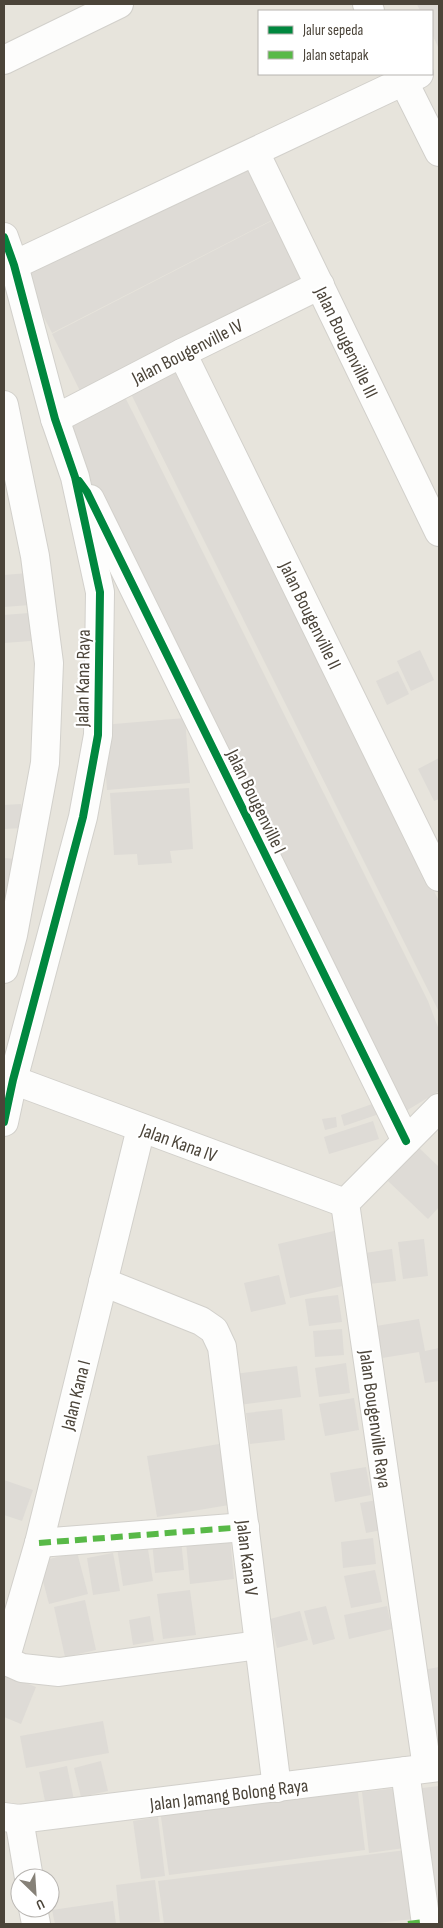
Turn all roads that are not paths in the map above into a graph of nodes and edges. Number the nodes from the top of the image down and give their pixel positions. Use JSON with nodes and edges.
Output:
{"nodes":[{"id":1,"x":119,"y":4,"type":"edge"},
{"id":2,"x":4,"y":60,"type":"edge"},
{"id":3,"x":408,"y":76,"type":"edge"},
{"id":4,"x":255,"y":152,"type":"junction"},
{"id":5,"x":439,"y":152,"type":"edge"},
{"id":6,"x":4,"y":237,"type":"edge"},
{"id":7,"x":14,"y":266,"type":"junction"},
{"id":8,"x":320,"y":285,"type":"junction"},
{"id":9,"x":182,"y":353,"type":"junction"},
{"id":10,"x":4,"y":405,"type":"edge"},
{"id":11,"x":55,"y":419,"type":"junction"},
{"id":12,"x":75,"y":477,"type":"junction"},
{"id":13,"x":439,"y":532,"type":"edge"},
{"id":14,"x":439,"y":877,"type":"edge"},
{"id":15,"x":4,"y":969,"type":"edge"},
{"id":16,"x":13,"y":1080,"type":"junction"},
{"id":17,"x":439,"y":1108,"type":"edge"},
{"id":18,"x":4,"y":1122,"type":"edge"},
{"id":19,"x":141,"y":1128,"type":"junction"},
{"id":20,"x":406,"y":1141,"type":"junction"},
{"id":21,"x":345,"y":1203,"type":"junction"},
{"id":22,"x":103,"y":1282,"type":"junction"},
{"id":23,"x":245,"y":1527,"type":"junction"},
{"id":24,"x":39,"y":1543,"type":"junction"},
{"id":25,"x":259,"y":1645,"type":"junction"},
{"id":26,"x":4,"y":1660,"type":"edge"},
{"id":27,"x":424,"y":1769,"type":"edge"},
{"id":28,"x":277,"y":1788,"type":"junction"},
{"id":29,"x":11,"y":1818,"type":"edge"},
{"id":30,"x":26,"y":1868,"type":"edge"},
{"id":31,"x":420,"y":1923,"type":"edge"}],
"edges":[{"from":1,"to":2,"type":"street"},
{"from":3,"to":4,"type":"street"},
{"from":3,"to":5,"type":"street"},
{"from":4,"to":7,"type":"street"},
{"from":4,"to":8,"type":"street","name":"Jalan Bougenville III"},
{"from":6,"to":7,"type":"street","name":"Jalan Kana Raya"},
{"from":7,"to":11,"type":"street","name":"Jalan Kana Raya"},
{"from":8,"to":9,"type":"street","name":"Jalan Bougenville IV"},
{"from":8,"to":13,"type":"street","name":"Jalan Bougenville III"},
{"from":9,"to":11,"type":"street","name":"Jalan Bougenville IV"},
{"from":9,"to":14,"type":"street","name":"Jalan Bougenville II"},
{"from":10,"to":15,"type":"street"},
{"from":11,"to":12,"type":"street","name":"Jalan Kana Raya"},
{"from":12,"to":16,"type":"street","name":"Jalan Kana Raya"},
{"from":12,"to":20,"type":"street","name":"Jalan Bougenville I"},
{"from":16,"to":18,"type":"street","name":"Jalan Kana Raya"},
{"from":16,"to":19,"type":"street","name":"Jalan Kana IV"},
{"from":17,"to":20,"type":"street"},
{"from":19,"to":21,"type":"street","name":"Jalan Kana IV"},
{"from":19,"to":22,"type":"street","name":"Jalan Kana I"},
{"from":20,"to":21,"type":"street"},
{"from":21,"to":27,"type":"street","name":"Jalan Bougenville Raya"},
{"from":22,"to":23,"type":"street","name":"Jalan Kana V"},
{"from":22,"to":24,"type":"street","name":"Jalan Kana I"},
{"from":23,"to":24,"type":"street"},
{"from":23,"to":25,"type":"street","name":"Jalan Kana V"},
{"from":24,"to":26,"type":"street","name":"Jalan Kana I"},
{"from":25,"to":26,"type":"street"},
{"from":25,"to":28,"type":"street","name":"Jalan Kana V"},
{"from":27,"to":28,"type":"street","name":"Jalan Jamang Bolong Raya"},
{"from":27,"to":31,"type":"street","name":"Jalan Bougenville Raya"},
{"from":28,"to":29,"type":"street","name":"Jalan Jamang Bolong Raya"},
{"from":29,"to":30,"type":"street"}]}
